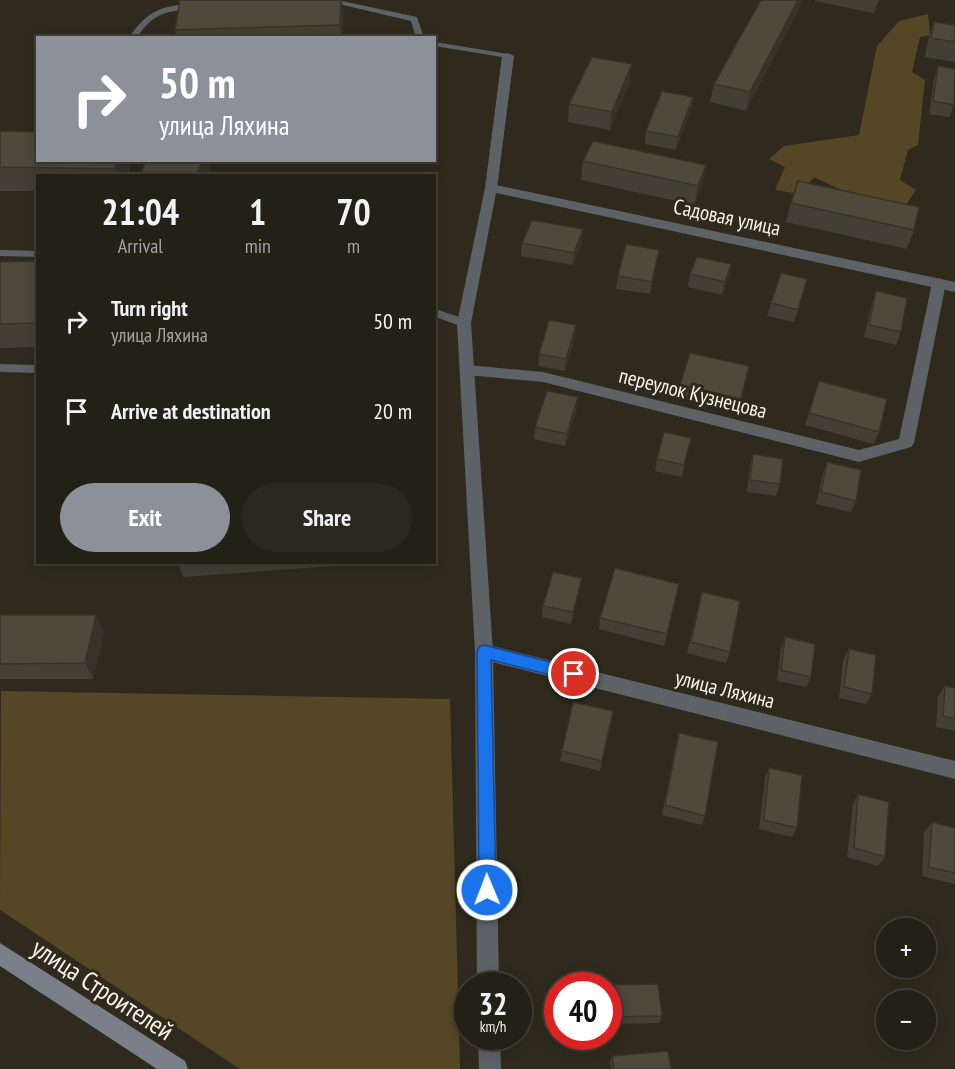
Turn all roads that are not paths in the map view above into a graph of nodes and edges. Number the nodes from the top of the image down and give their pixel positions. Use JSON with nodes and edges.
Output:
{"nodes":[{"id":1,"x":318,"y":1,"type":"edge"},
{"id":2,"x":202,"y":6,"type":"edge"},
{"id":3,"x":134,"y":36,"type":"edge"},
{"id":4,"x":419,"y":36,"type":"edge"},
{"id":5,"x":436,"y":44,"type":"edge"},
{"id":6,"x":508,"y":56,"type":"joint"},
{"id":7,"x":491,"y":188,"type":"junction"},
{"id":8,"x":0,"y":253,"type":"edge"},
{"id":9,"x":36,"y":254,"type":"edge"},
{"id":10,"x":939,"y":283,"type":"junction"},
{"id":11,"x":955,"y":287,"type":"edge"},
{"id":12,"x":436,"y":313,"type":"edge"},
{"id":13,"x":464,"y":323,"type":"junction"},
{"id":14,"x":0,"y":368,"type":"edge"},
{"id":15,"x":36,"y":369,"type":"edge"},
{"id":16,"x":467,"y":370,"type":"junction"},
{"id":17,"x":484,"y":652,"type":"junction"},
{"id":18,"x":955,"y":770,"type":"edge"},
{"id":19,"x":0,"y":954,"type":"edge"},
{"id":20,"x":488,"y":972,"type":"edge"},
{"id":21,"x":489,"y":1050,"type":"edge"},
{"id":22,"x":177,"y":1069,"type":"edge"},
{"id":23,"x":490,"y":1069,"type":"edge"}],
"edges":[{"from":1,"to":4,"type":"lane"},
{"from":2,"to":3,"type":"lane"},
{"from":5,"to":6,"type":"lane"},
{"from":6,"to":7,"type":"street"},
{"from":7,"to":10,"type":"street","name":"Садовая улица"},
{"from":7,"to":13,"type":"street"},
{"from":8,"to":9,"type":"lane"},
{"from":10,"to":11,"type":"street","name":"Садовая улица"},
{"from":10,"to":16,"type":"street","name":"переулок Кузнецова"},
{"from":12,"to":13,"type":"lane"},
{"from":13,"to":16,"type":"street"},
{"from":14,"to":15,"type":"lane"},
{"from":16,"to":17,"type":"street"},
{"from":17,"to":18,"type":"street","name":"улица Ляхина"},
{"from":17,"to":20,"type":"street"},
{"from":19,"to":22,"type":"main road","name":"улица Строителей"},
{"from":21,"to":23,"type":"street"}]}
